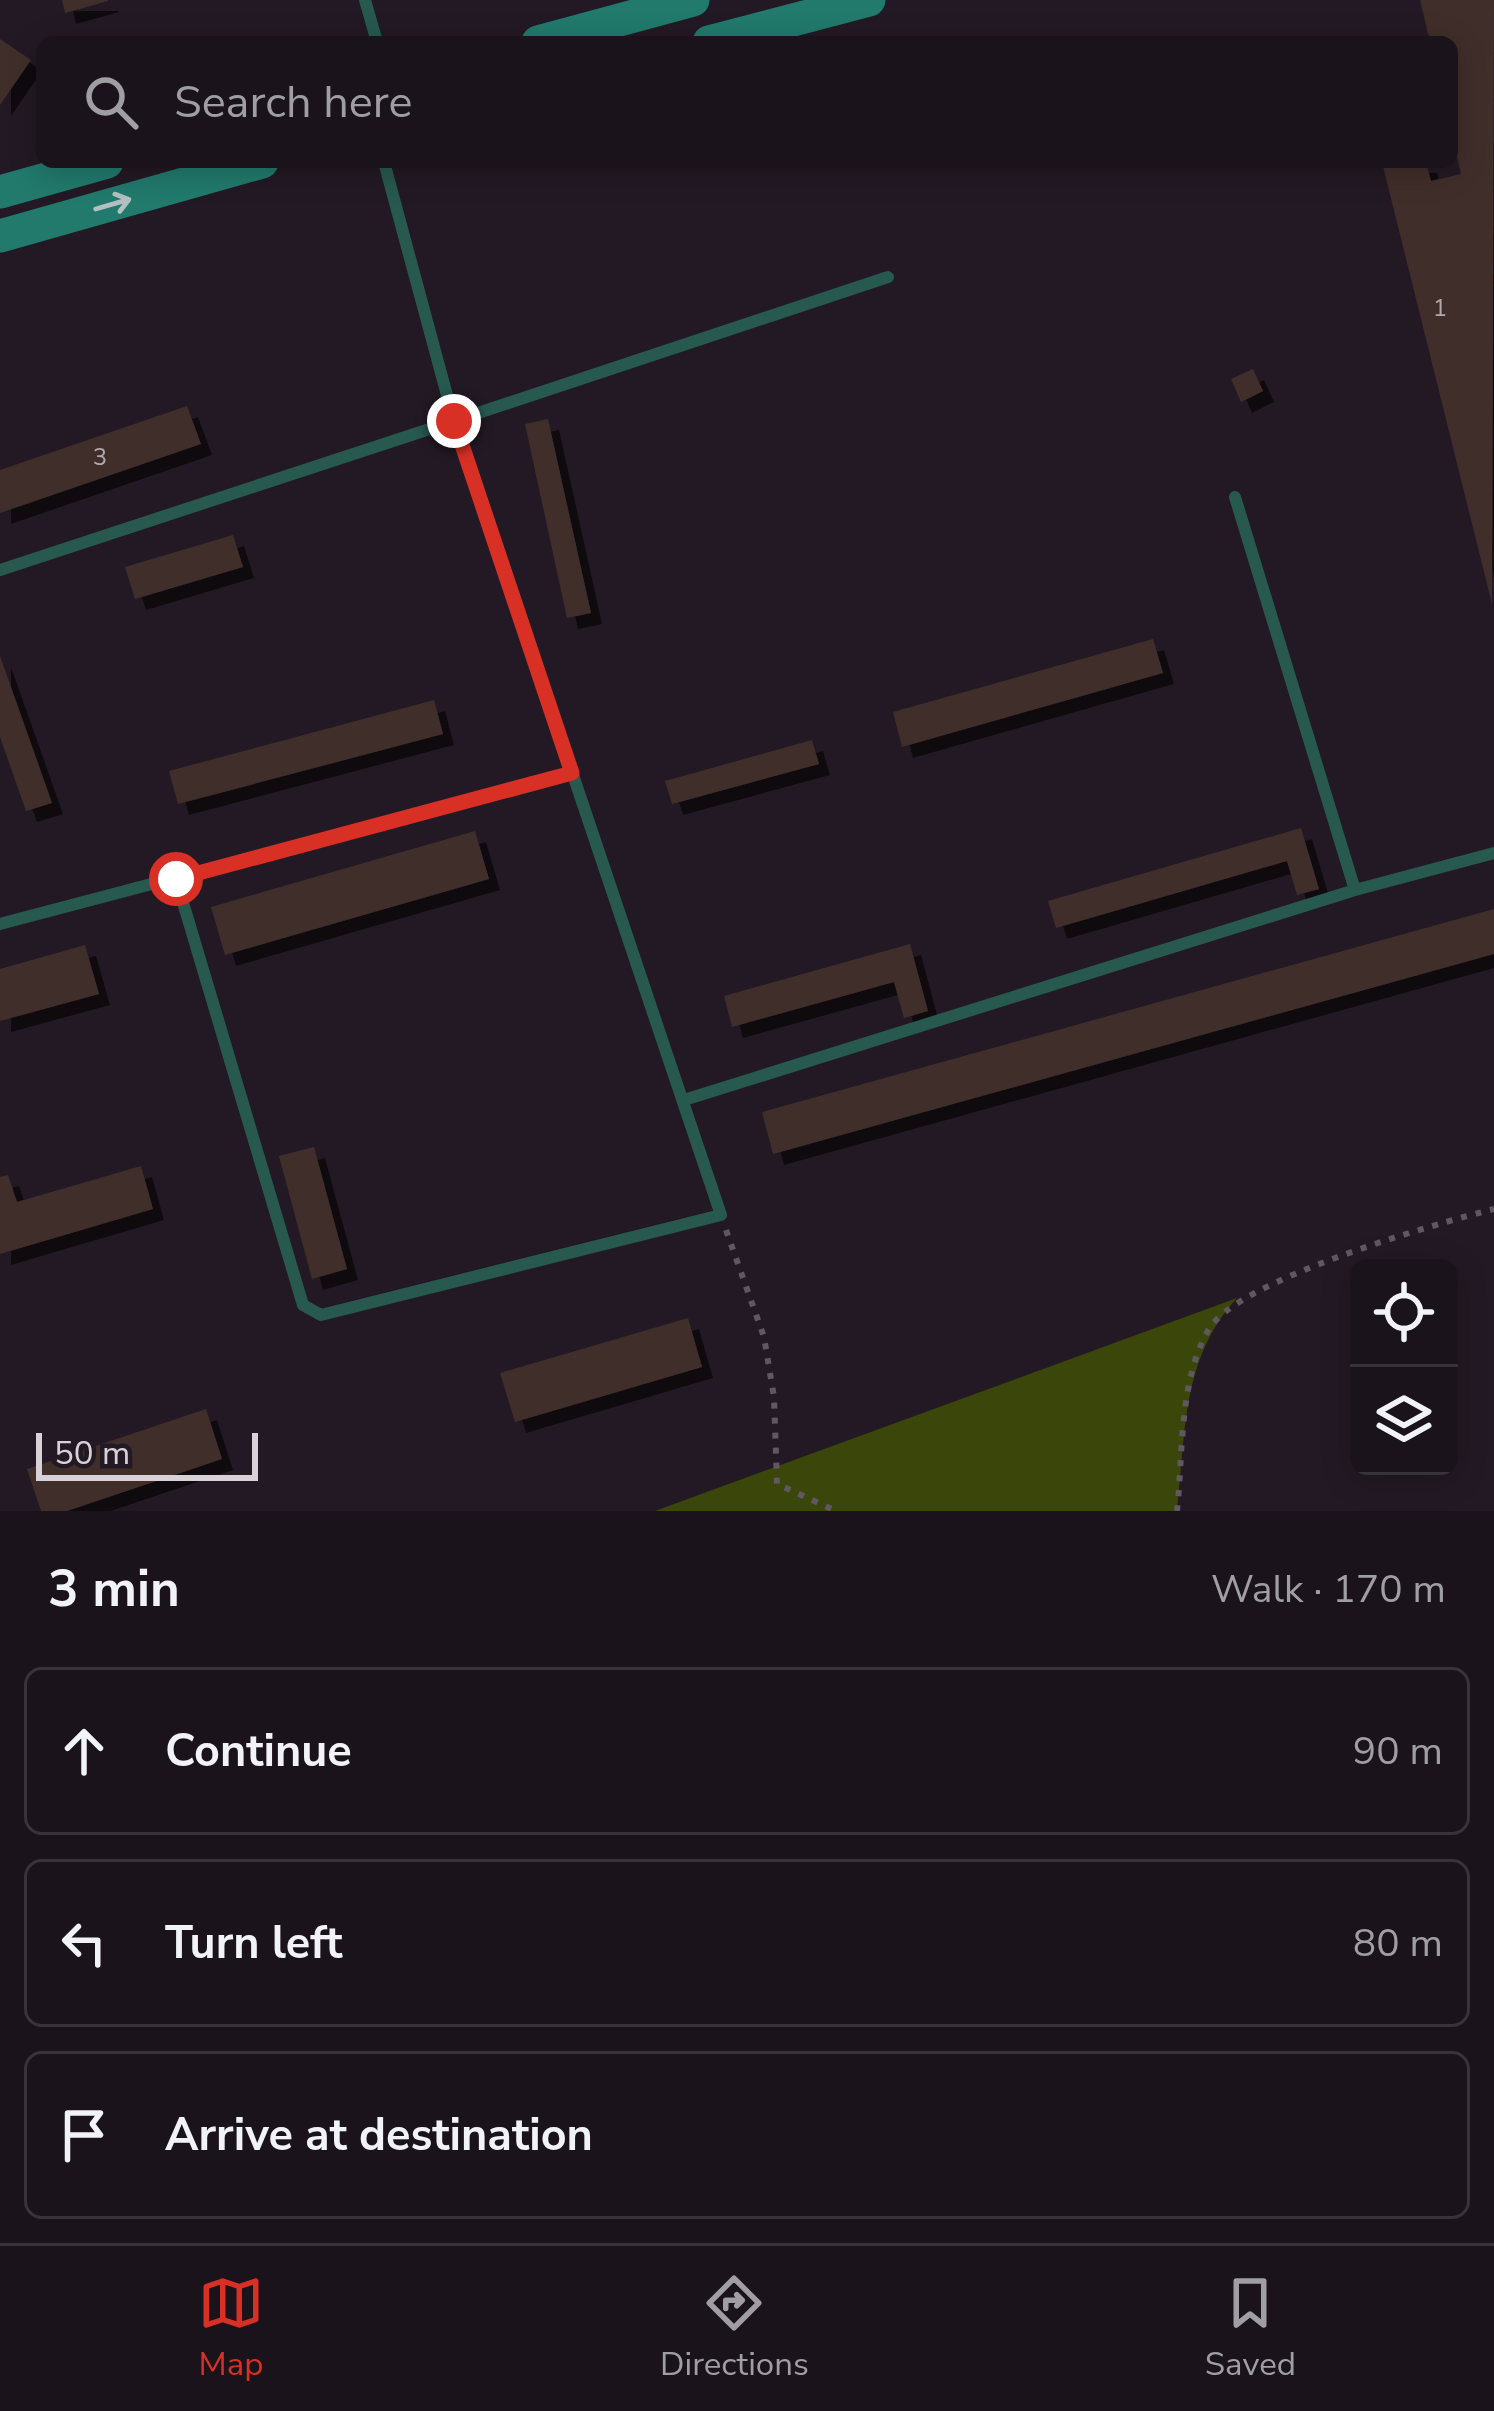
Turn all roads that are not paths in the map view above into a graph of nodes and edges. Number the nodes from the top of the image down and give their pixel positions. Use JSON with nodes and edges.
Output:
{"nodes":[{"id":1,"x":365,"y":0,"type":"edge"},
{"id":2,"x":693,"y":0,"type":"edge"},
{"id":3,"x":868,"y":0,"type":"edge"},
{"id":4,"x":374,"y":36,"type":"edge"},
{"id":5,"x":560,"y":36,"type":"edge"},
{"id":6,"x":733,"y":36,"type":"edge"},
{"id":7,"x":85,"y":168,"type":"edge"},
{"id":8,"x":241,"y":168,"type":"edge"},
{"id":9,"x":386,"y":168,"type":"edge"},
{"id":10,"x":0,"y":192,"type":"edge"},
{"id":11,"x":0,"y":236,"type":"edge"},
{"id":12,"x":888,"y":277,"type":"dead end"},
{"id":13,"x":454,"y":421,"type":"junction"},
{"id":14,"x":1235,"y":497,"type":"dead end"},
{"id":15,"x":0,"y":569,"type":"edge"},
{"id":16,"x":572,"y":773,"type":"junction"},
{"id":17,"x":1494,"y":854,"type":"edge"},
{"id":18,"x":176,"y":879,"type":"junction"},
{"id":19,"x":1355,"y":890,"type":"junction"},
{"id":20,"x":0,"y":924,"type":"edge"},
{"id":21,"x":684,"y":1100,"type":"junction"}],
"edges":[{"from":1,"to":4,"type":"lane"},
{"from":2,"to":5,"type":"main road"},
{"from":3,"to":6,"type":"main road"},
{"from":7,"to":10,"type":"main road"},
{"from":11,"to":8,"type":"main road","one_way":true},
{"from":9,"to":13,"type":"lane"},
{"from":12,"to":13,"type":"lane"},
{"from":13,"to":15,"type":"lane"},
{"from":13,"to":16,"type":"lane"},
{"from":14,"to":19,"type":"lane"},
{"from":16,"to":18,"type":"lane"},
{"from":16,"to":21,"type":"lane"},
{"from":17,"to":19,"type":"lane"},
{"from":18,"to":20,"type":"lane"},
{"from":18,"to":21,"type":"lane"},
{"from":19,"to":21,"type":"lane"}]}
